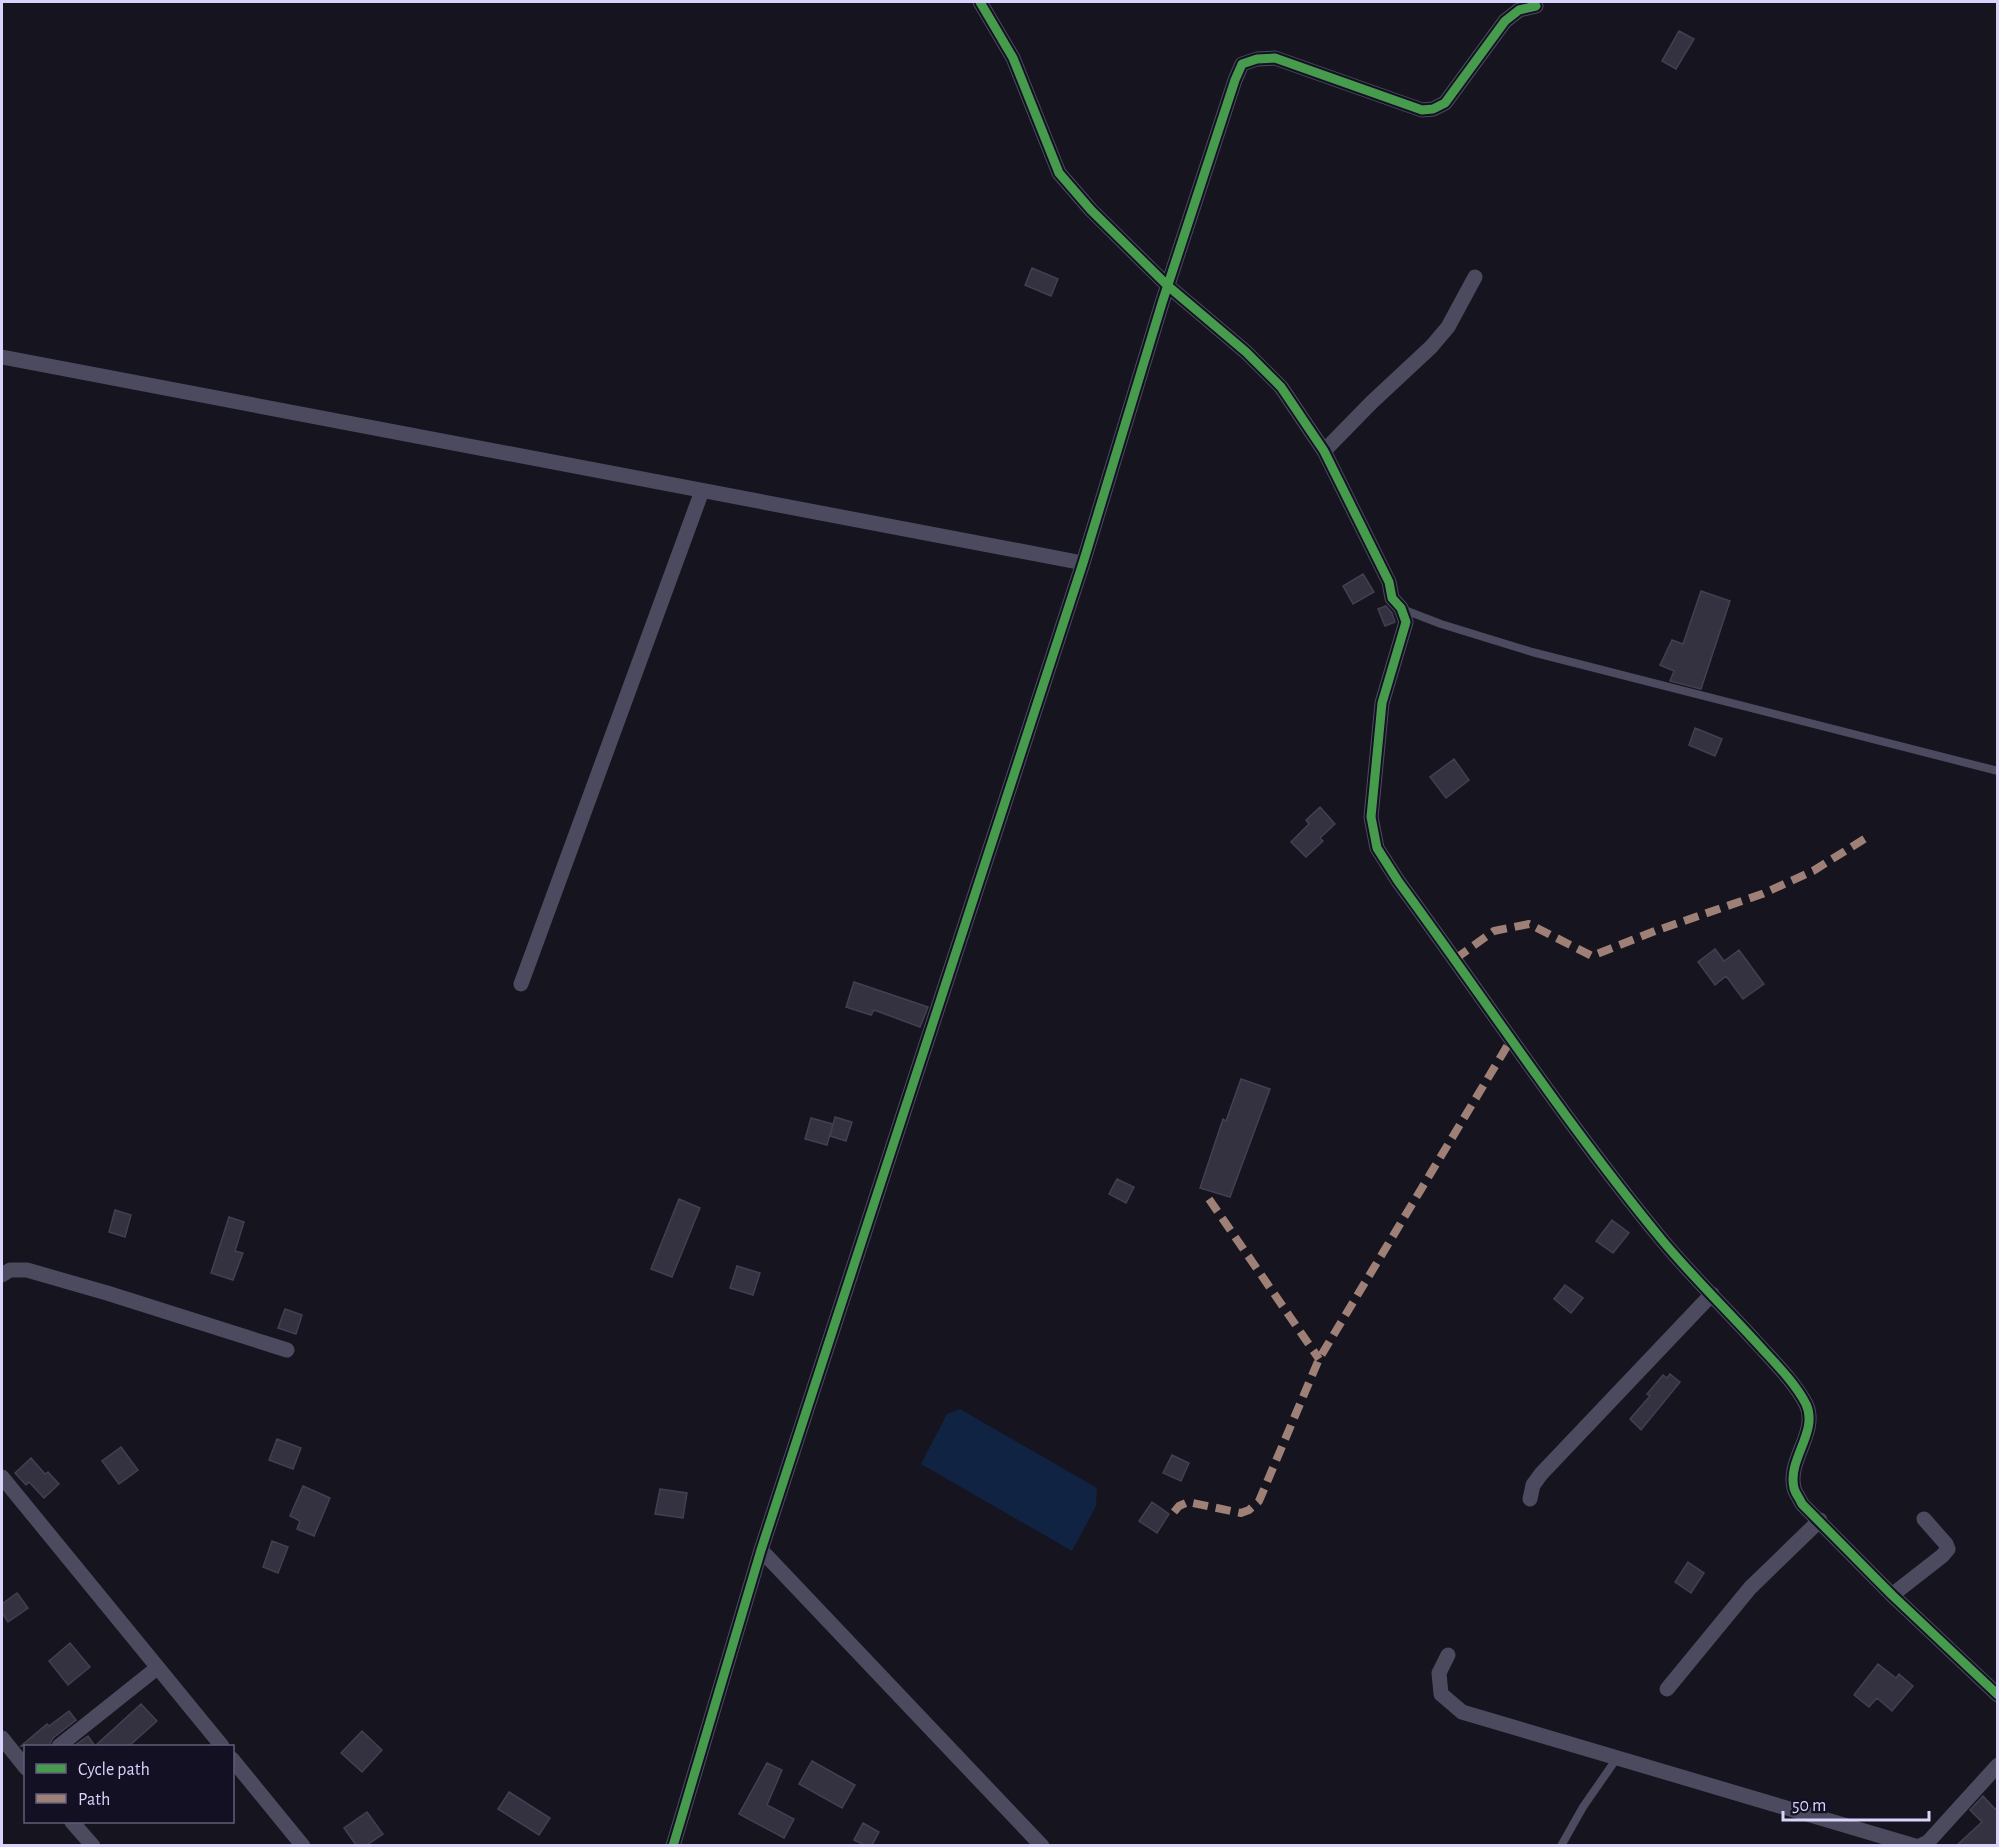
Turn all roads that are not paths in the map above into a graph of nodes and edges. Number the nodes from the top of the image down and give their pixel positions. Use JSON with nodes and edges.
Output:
{"nodes":[{"id":1,"x":980,"y":2,"type":"edge"},
{"id":2,"x":1536,"y":6,"type":"dead end"},
{"id":3,"x":1475,"y":277,"type":"dead end"},
{"id":4,"x":1168,"y":286,"type":"junction"},
{"id":5,"x":2,"y":357,"type":"edge"},
{"id":6,"x":1324,"y":451,"type":"junction"},
{"id":7,"x":702,"y":491,"type":"junction"},
{"id":8,"x":1083,"y":563,"type":"junction"},
{"id":9,"x":1401,"y":608,"type":"junction"},
{"id":10,"x":1998,"y":771,"type":"edge"},
{"id":11,"x":520,"y":984,"type":"dead end"},
{"id":12,"x":2,"y":1275,"type":"edge"},
{"id":13,"x":1712,"y":1294,"type":"junction"},
{"id":14,"x":287,"y":1350,"type":"dead end"},
{"id":15,"x":2,"y":1477,"type":"edge"},
{"id":16,"x":1530,"y":1498,"type":"dead end"},
{"id":17,"x":1924,"y":1519,"type":"dead end"},
{"id":18,"x":1820,"y":1520,"type":"junction"},
{"id":19,"x":761,"y":1550,"type":"junction"},
{"id":20,"x":1892,"y":1596,"type":"junction"},
{"id":21,"x":1448,"y":1655,"type":"dead end"},
{"id":22,"x":157,"y":1668,"type":"junction"},
{"id":23,"x":1667,"y":1689,"type":"dead end"},
{"id":24,"x":1998,"y":1695,"type":"edge"},
{"id":25,"x":2,"y":1738,"type":"edge"},
{"id":26,"x":60,"y":1745,"type":"edge"},
{"id":27,"x":221,"y":1745,"type":"edge"},
{"id":28,"x":1617,"y":1758,"type":"junction"},
{"id":29,"x":234,"y":1761,"type":"edge"},
{"id":30,"x":1998,"y":1765,"type":"edge"},
{"id":31,"x":24,"y":1766,"type":"edge"},
{"id":32,"x":74,"y":1823,"type":"edge"},
{"id":33,"x":93,"y":1845,"type":"edge"},
{"id":34,"x":303,"y":1845,"type":"edge"},
{"id":35,"x":673,"y":1845,"type":"edge"},
{"id":36,"x":1042,"y":1845,"type":"edge"},
{"id":37,"x":1561,"y":1845,"type":"edge"},
{"id":38,"x":1915,"y":1845,"type":"edge"},
{"id":39,"x":1920,"y":1845,"type":"edge"}],
"edges":[{"from":1,"to":4,"type":"street"},
{"from":2,"to":4,"type":"street"},
{"from":3,"to":6,"type":"street"},
{"from":4,"to":6,"type":"street"},
{"from":4,"to":8,"type":"street"},
{"from":5,"to":7,"type":"street"},
{"from":6,"to":9,"type":"street"},
{"from":7,"to":8,"type":"street"},
{"from":7,"to":11,"type":"street"},
{"from":8,"to":19,"type":"street"},
{"from":9,"to":10,"type":"lane"},
{"from":9,"to":13,"type":"street"},
{"from":12,"to":14,"type":"street"},
{"from":13,"to":16,"type":"street"},
{"from":13,"to":18,"type":"street"},
{"from":15,"to":22,"type":"street"},
{"from":17,"to":20,"type":"street"},
{"from":18,"to":20,"type":"street"},
{"from":18,"to":23,"type":"street"},
{"from":19,"to":35,"type":"street"},
{"from":19,"to":36,"type":"street"},
{"from":20,"to":24,"type":"street"},
{"from":21,"to":28,"type":"street"},
{"from":22,"to":26,"type":"street"},
{"from":22,"to":27,"type":"street"},
{"from":25,"to":31,"type":"street"},
{"from":28,"to":37,"type":"lane"},
{"from":28,"to":38,"type":"street"},
{"from":29,"to":34,"type":"street"},
{"from":30,"to":39,"type":"street"},
{"from":32,"to":33,"type":"street"}]}
